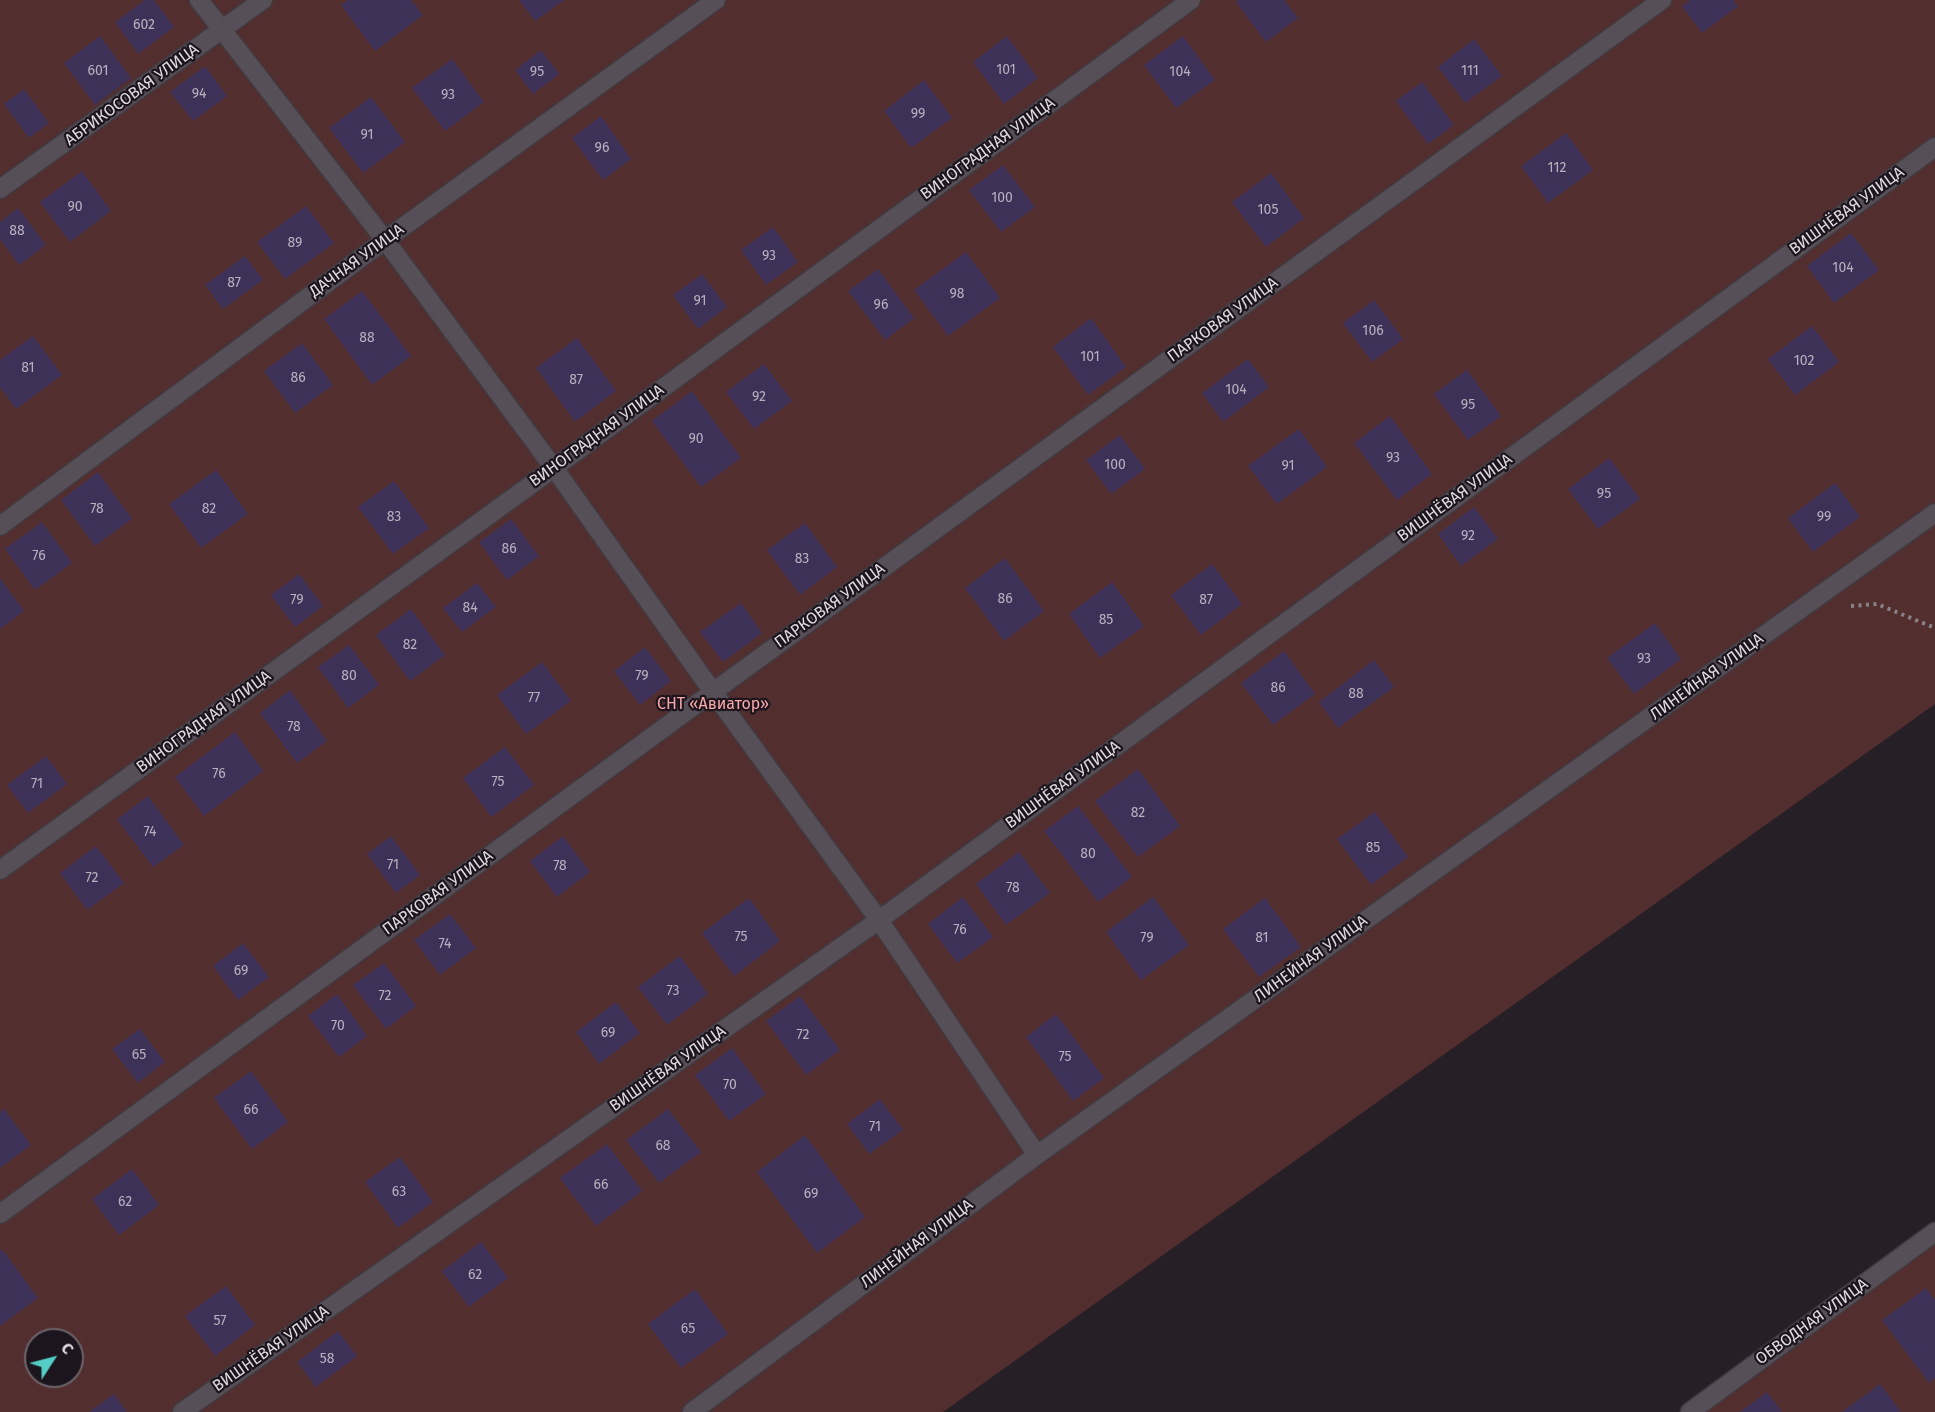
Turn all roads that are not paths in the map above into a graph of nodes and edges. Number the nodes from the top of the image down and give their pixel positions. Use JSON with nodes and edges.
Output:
{"nodes":[{"id":1,"x":199,"y":0,"type":"edge"},
{"id":2,"x":263,"y":0,"type":"edge"},
{"id":3,"x":716,"y":0,"type":"edge"},
{"id":4,"x":1191,"y":0,"type":"edge"},
{"id":5,"x":1662,"y":0,"type":"edge"},
{"id":6,"x":221,"y":30,"type":"junction"},
{"id":7,"x":1935,"y":147,"type":"edge"},
{"id":8,"x":0,"y":189,"type":"edge"},
{"id":9,"x":385,"y":240,"type":"junction"},
{"id":10,"x":554,"y":468,"type":"junction"},
{"id":11,"x":1935,"y":513,"type":"edge"},
{"id":12,"x":0,"y":526,"type":"edge"},
{"id":13,"x":712,"y":692,"type":"junction"},
{"id":14,"x":0,"y":870,"type":"edge"},
{"id":15,"x":879,"y":921,"type":"junction"},
{"id":16,"x":1037,"y":1155,"type":"junction"},
{"id":17,"x":0,"y":1214,"type":"edge"},
{"id":18,"x":1935,"y":1232,"type":"edge"},
{"id":19,"x":182,"y":1412,"type":"edge"},
{"id":20,"x":692,"y":1412,"type":"edge"},
{"id":21,"x":1690,"y":1412,"type":"edge"}],
"edges":[{"from":1,"to":6,"type":"street"},
{"from":2,"to":6,"type":"street","name":"АБРИКОСОВАЯ УЛИЦА"},
{"from":3,"to":9,"type":"street","name":"ДАЧНАЯ УЛИЦА"},
{"from":4,"to":10,"type":"street","name":"ВИНОГРАДНАЯ УЛИЦА"},
{"from":5,"to":13,"type":"street","name":"ПАРКОВАЯ УЛИЦА"},
{"from":6,"to":8,"type":"street","name":"АБРИКОСОВАЯ УЛИЦА"},
{"from":6,"to":9,"type":"street"},
{"from":7,"to":15,"type":"street","name":"ВИШНЁВАЯ УЛИЦА"},
{"from":9,"to":10,"type":"street"},
{"from":9,"to":12,"type":"street","name":"ДАЧНАЯ УЛИЦА"},
{"from":10,"to":13,"type":"street"},
{"from":10,"to":14,"type":"street","name":"ВИНОГРАДНАЯ УЛИЦА"},
{"from":11,"to":16,"type":"street","name":"ЛИНЕЙНАЯ УЛИЦА"},
{"from":13,"to":15,"type":"street"},
{"from":13,"to":17,"type":"street","name":"ПАРКОВАЯ УЛИЦА"},
{"from":15,"to":16,"type":"street"},
{"from":15,"to":19,"type":"street","name":"ВИШНЁВАЯ УЛИЦА"},
{"from":16,"to":20,"type":"street","name":"ЛИНЕЙНАЯ УЛИЦА"},
{"from":18,"to":21,"type":"street","name":"ОБВОДНАЯ УЛИЦА"}]}
